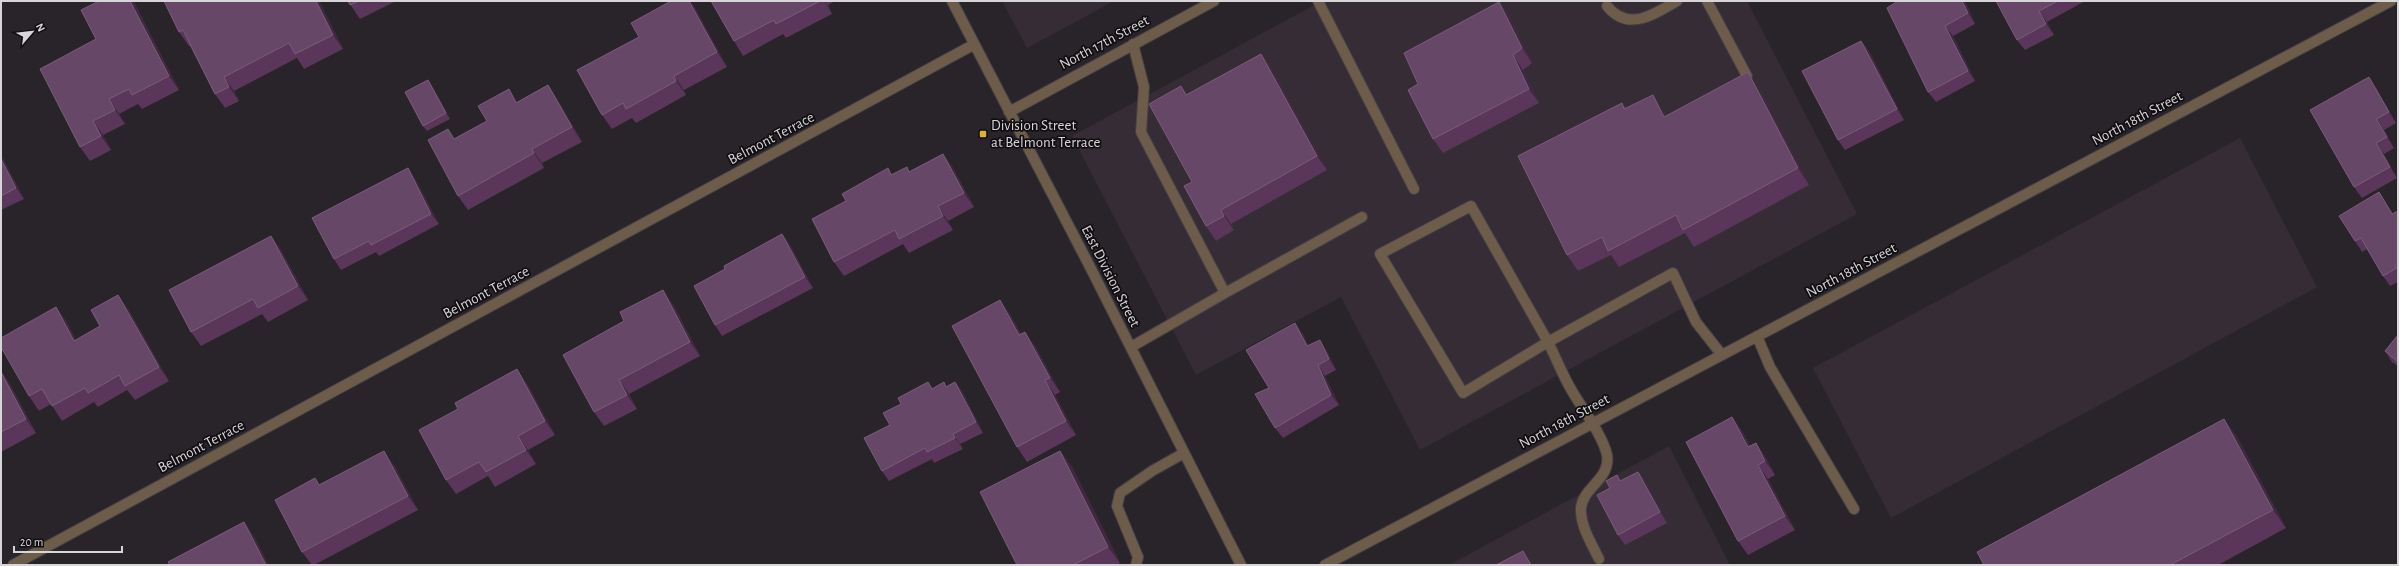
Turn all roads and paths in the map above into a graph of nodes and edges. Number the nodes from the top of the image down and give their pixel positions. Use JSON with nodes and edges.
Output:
{"nodes":[{"id":1,"x":952,"y":1,"type":"edge"},
{"id":2,"x":1214,"y":1,"type":"edge"},
{"id":3,"x":1318,"y":1,"type":"edge"},
{"id":4,"x":1677,"y":1,"type":"edge"},
{"id":5,"x":1707,"y":1,"type":"edge"},
{"id":6,"x":2391,"y":1,"type":"edge"},
{"id":7,"x":1607,"y":6,"type":"dead end"},
{"id":8,"x":1133,"y":44,"type":"junction"},
{"id":9,"x":974,"y":45,"type":"junction"},
{"id":10,"x":1747,"y":76,"type":"edge"},
{"id":11,"x":1009,"y":112,"type":"junction"},
{"id":12,"x":1414,"y":189,"type":"dead end"},
{"id":13,"x":1362,"y":216,"type":"dead end"},
{"id":14,"x":1225,"y":293,"type":"junction"},
{"id":15,"x":1757,"y":336,"type":"junction"},
{"id":16,"x":1548,"y":342,"type":"junction"},
{"id":17,"x":1131,"y":347,"type":"junction"},
{"id":18,"x":1722,"y":355,"type":"junction"},
{"id":19,"x":1593,"y":424,"type":"junction"},
{"id":20,"x":1184,"y":453,"type":"junction"},
{"id":21,"x":1854,"y":510,"type":"dead end"},
{"id":22,"x":1599,"y":559,"type":"dead end"},
{"id":23,"x":13,"y":565,"type":"edge"},
{"id":24,"x":1136,"y":565,"type":"edge"},
{"id":25,"x":1241,"y":565,"type":"edge"},
{"id":26,"x":1325,"y":565,"type":"edge"}],
"edges":[{"from":1,"to":9,"type":"street","name":"East Division Street"},
{"from":2,"to":8,"type":"street","name":"North 17th Street"},
{"from":3,"to":12,"type":"street"},
{"from":4,"to":7,"type":"street"},
{"from":5,"to":10,"type":"street"},
{"from":6,"to":15,"type":"street","name":"North 18th Street"},
{"from":8,"to":11,"type":"street","name":"North 17th Street"},
{"from":8,"to":14,"type":"street"},
{"from":9,"to":11,"type":"street","name":"East Division Street"},
{"from":9,"to":23,"type":"street","name":"Belmont Terrace"},
{"from":11,"to":17,"type":"street","name":"East Division Street"},
{"from":13,"to":14,"type":"street"},
{"from":14,"to":17,"type":"street"},
{"from":15,"to":18,"type":"street","name":"North 18th Street"},
{"from":15,"to":21,"type":"street"},
{"from":16,"to":16,"type":"street"},
{"from":16,"to":18,"type":"street"},
{"from":16,"to":19,"type":"street"},
{"from":17,"to":20,"type":"street","name":"East Division Street"},
{"from":18,"to":19,"type":"street","name":"North 18th Street"},
{"from":19,"to":22,"type":"street"},
{"from":19,"to":26,"type":"street","name":"North 18th Street"},
{"from":20,"to":24,"type":"street"},
{"from":20,"to":25,"type":"street","name":"East Division Street"}]}
